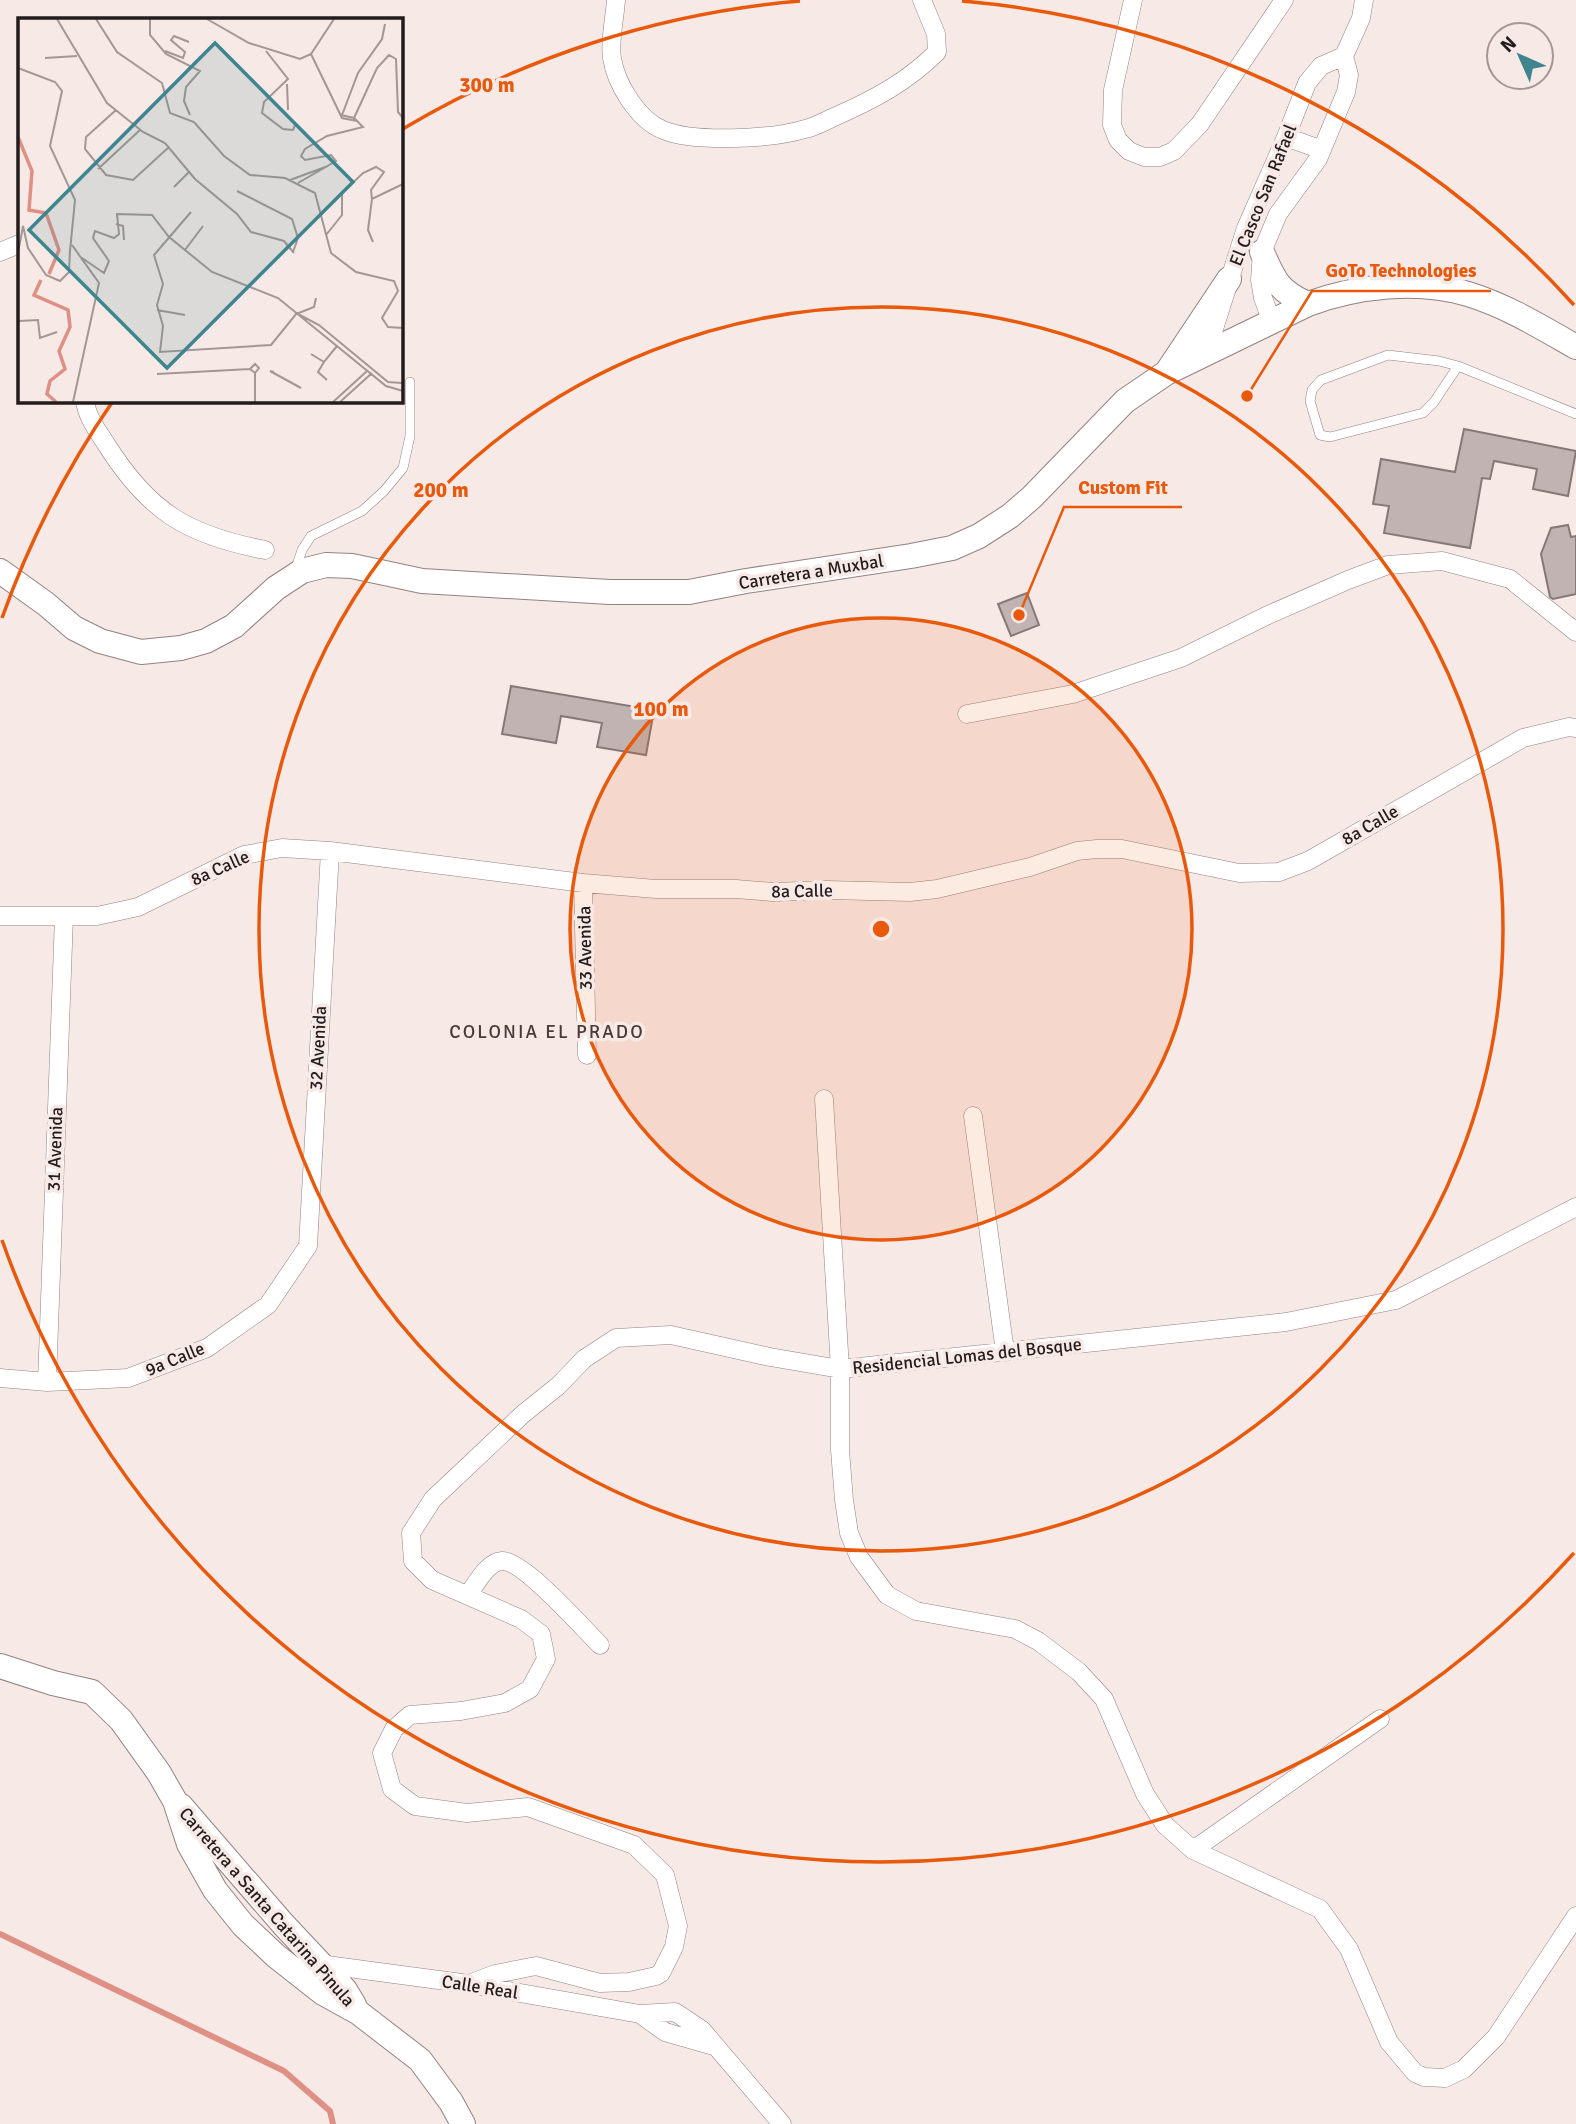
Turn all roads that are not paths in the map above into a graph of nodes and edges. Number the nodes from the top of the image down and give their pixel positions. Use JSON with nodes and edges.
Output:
{"nodes":[{"id":1,"x":616,"y":0,"type":"edge"},
{"id":2,"x":922,"y":0,"type":"edge"},
{"id":3,"x":1133,"y":0,"type":"edge"},
{"id":4,"x":1284,"y":0,"type":"edge"},
{"id":5,"x":1364,"y":0,"type":"edge"},
{"id":6,"x":1344,"y":56,"type":"junction"},
{"id":7,"x":1286,"y":137,"type":"junction"},
{"id":8,"x":1322,"y":150,"type":"junction"},
{"id":9,"x":18,"y":244,"type":"edge"},
{"id":10,"x":0,"y":252,"type":"edge"},
{"id":11,"x":1262,"y":252,"type":"junction"},
{"id":12,"x":1229,"y":279,"type":"junction"},
{"id":13,"x":1308,"y":304,"type":"junction"},
{"id":14,"x":1272,"y":322,"type":"junction"},
{"id":15,"x":1576,"y":347,"type":"edge"},
{"id":16,"x":1206,"y":354,"type":"junction"},
{"id":17,"x":1458,"y":366,"type":"junction"},
{"id":18,"x":1166,"y":373,"type":"junction"},
{"id":19,"x":410,"y":382,"type":"dead end"},
{"id":20,"x":85,"y":402,"type":"edge"},
{"id":21,"x":1576,"y":414,"type":"edge"},
{"id":22,"x":265,"y":550,"type":"dead end"},
{"id":23,"x":0,"y":572,"type":"edge"},
{"id":24,"x":294,"y":576,"type":"junction"},
{"id":25,"x":1576,"y":632,"type":"edge"},
{"id":26,"x":967,"y":714,"type":"dead end"},
{"id":27,"x":1576,"y":729,"type":"edge"},
{"id":28,"x":330,"y":851,"type":"junction"},
{"id":29,"x":583,"y":883,"type":"junction"},
{"id":30,"x":0,"y":916,"type":"edge"},
{"id":31,"x":64,"y":917,"type":"junction"},
{"id":32,"x":587,"y":1055,"type":"dead end"},
{"id":33,"x":824,"y":1099,"type":"dead end"},
{"id":34,"x":973,"y":1116,"type":"dead end"},
{"id":35,"x":1576,"y":1207,"type":"edge"},
{"id":36,"x":308,"y":1245,"type":"joint"},
{"id":37,"x":1005,"y":1352,"type":"junction"},
{"id":38,"x":841,"y":1369,"type":"junction"},
{"id":39,"x":0,"y":1378,"type":"edge"},
{"id":40,"x":47,"y":1382,"type":"junction"},
{"id":41,"x":467,"y":1595,"type":"junction"},
{"id":42,"x":600,"y":1644,"type":"dead end"},
{"id":43,"x":0,"y":1666,"type":"edge"},
{"id":44,"x":1380,"y":1719,"type":"dead end"},
{"id":45,"x":175,"y":1801,"type":"junction"},
{"id":46,"x":1193,"y":1850,"type":"junction"},
{"id":47,"x":251,"y":1886,"type":"junction"},
{"id":48,"x":225,"y":1902,"type":"junction"},
{"id":49,"x":1576,"y":1916,"type":"edge"},
{"id":50,"x":283,"y":1924,"type":"junction"},
{"id":51,"x":269,"y":1949,"type":"junction"},
{"id":52,"x":319,"y":1964,"type":"junction"},
{"id":53,"x":469,"y":1984,"type":"junction"},
{"id":54,"x":359,"y":2013,"type":"junction"},
{"id":55,"x":463,"y":2124,"type":"edge"},
{"id":56,"x":782,"y":2124,"type":"edge"}],
"edges":[{"from":1,"to":2,"type":"street"},
{"from":3,"to":4,"type":"street"},
{"from":5,"to":6,"type":"street","name":"El Casco San Rafael"},
{"from":6,"to":7,"type":"street","name":"El Casco San Rafael"},
{"from":6,"to":8,"type":"street","name":"El Casco San Rafael"},
{"from":7,"to":8,"type":"street"},
{"from":7,"to":12,"type":"street","name":"El Casco San Rafael"},
{"from":8,"to":11,"type":"street","name":"El Casco San Rafael"},
{"from":9,"to":10,"type":"street"},
{"from":11,"to":13,"type":"main road"},
{"from":11,"to":14,"type":"street","name":"El Casco San Rafael"},
{"from":12,"to":16,"type":"street","name":"El Casco San Rafael"},
{"from":12,"to":18,"type":"main road"},
{"from":13,"to":14,"type":"main road","name":"Carretera a Muxbal"},
{"from":13,"to":15,"type":"main road","name":"Carretera a Muxbal"},
{"from":14,"to":16,"type":"main road","name":"Carretera a Muxbal"},
{"from":16,"to":18,"type":"main road","name":"Carretera a Muxbal"},
{"from":17,"to":17,"type":"lane"},
{"from":17,"to":21,"type":"lane"},
{"from":18,"to":24,"type":"main road","name":"Carretera a Muxbal"},
{"from":19,"to":24,"type":"lane"},
{"from":20,"to":22,"type":"street"},
{"from":23,"to":24,"type":"main road","name":"Carretera a Muxbal"},
{"from":25,"to":26,"type":"street"},
{"from":27,"to":29,"type":"street","name":"8a Calle"},
{"from":28,"to":29,"type":"street","name":"8a Calle"},
{"from":28,"to":31,"type":"street","name":"8a Calle"},
{"from":28,"to":36,"type":"street","name":"32 Avenida"},
{"from":29,"to":32,"type":"street","name":"33 Avenida"},
{"from":30,"to":31,"type":"street","name":"8a Calle"},
{"from":31,"to":40,"type":"street","name":"31 Avenida"},
{"from":33,"to":38,"type":"street"},
{"from":34,"to":37,"type":"street"},
{"from":35,"to":37,"type":"street","name":"Residencial Lomas del Bosque"},
{"from":36,"to":40,"type":"street","name":"9a Calle"},
{"from":37,"to":38,"type":"street","name":"Residencial Lomas del Bosque"},
{"from":38,"to":41,"type":"street","name":"Residencial Lomas del Bosque"},
{"from":38,"to":46,"type":"street"},
{"from":39,"to":40,"type":"street","name":"9a Calle"},
{"from":41,"to":42,"type":"street"},
{"from":41,"to":53,"type":"street","name":"Residencial Lomas del Bosque"},
{"from":43,"to":45,"type":"main road","name":"Carretera a Santa Catarina Pinula"},
{"from":44,"to":46,"type":"street"},
{"from":45,"to":47,"type":"main road","name":"Carretera a Santa Catarina Pinula"},
{"from":45,"to":48,"type":"main road","name":"Carretera a Santa Catarina Pinula"},
{"from":46,"to":49,"type":"street"},
{"from":47,"to":48,"type":"main road"},
{"from":47,"to":50,"type":"main road","name":"Carretera a Santa Catarina Pinula"},
{"from":48,"to":51,"type":"main road","name":"Carretera a Santa Catarina Pinula"},
{"from":50,"to":51,"type":"main road"},
{"from":50,"to":52,"type":"main road","name":"Carretera a Santa Catarina Pinula"},
{"from":51,"to":52,"type":"main road"},
{"from":51,"to":54,"type":"main road","name":"Carretera a Santa Catarina Pinula"},
{"from":52,"to":53,"type":"street","name":"Calle Real"},
{"from":52,"to":54,"type":"main road","name":"Carretera a Santa Catarina Pinula"},
{"from":53,"to":56,"type":"street","name":"Calle Real"},
{"from":54,"to":55,"type":"main road","name":"Carretera a Santa Catarina Pinula"}]}
